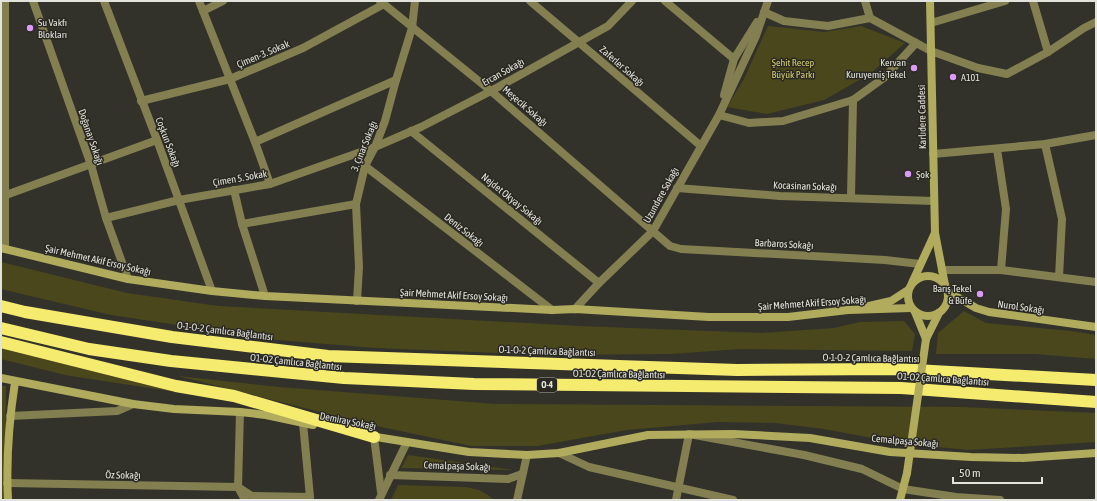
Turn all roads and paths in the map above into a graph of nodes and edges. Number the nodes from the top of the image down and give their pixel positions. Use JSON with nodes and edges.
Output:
{"nodes":[{"id":1,"x":5,"y":1,"type":"edge"},
{"id":2,"x":33,"y":1,"type":"edge"},
{"id":3,"x":104,"y":1,"type":"edge"},
{"id":4,"x":199,"y":1,"type":"edge"},
{"id":5,"x":223,"y":1,"type":"edge"},
{"id":6,"x":415,"y":1,"type":"edge"},
{"id":7,"x":530,"y":1,"type":"edge"},
{"id":8,"x":632,"y":1,"type":"edge"},
{"id":9,"x":665,"y":1,"type":"edge"},
{"id":10,"x":768,"y":1,"type":"edge"},
{"id":11,"x":865,"y":1,"type":"edge"},
{"id":12,"x":930,"y":1,"type":"edge"},
{"id":13,"x":1005,"y":1,"type":"edge"},
{"id":14,"x":1033,"y":1,"type":"edge"},
{"id":15,"x":382,"y":3,"type":"edge"},
{"id":16,"x":203,"y":11,"type":"junction"},
{"id":17,"x":764,"y":12,"type":"junction"},
{"id":18,"x":870,"y":18,"type":"junction"},
{"id":19,"x":1096,"y":22,"type":"edge"},
{"id":20,"x":931,"y":23,"type":"junction"},
{"id":21,"x":412,"y":28,"type":"junction"},
{"id":22,"x":579,"y":42,"type":"junction"},
{"id":23,"x":916,"y":43,"type":"junction"},
{"id":24,"x":931,"y":51,"type":"junction"},
{"id":25,"x":1048,"y":52,"type":"junction"},
{"id":26,"x":734,"y":59,"type":"junction"},
{"id":27,"x":230,"y":79,"type":"junction"},
{"id":28,"x":396,"y":80,"type":"junction"},
{"id":29,"x":491,"y":91,"type":"junction"},
{"id":30,"x":853,"y":100,"type":"junction"},
{"id":31,"x":141,"y":101,"type":"junction"},
{"id":32,"x":719,"y":115,"type":"junction"},
{"id":33,"x":411,"y":131,"type":"junction"},
{"id":34,"x":1096,"y":135,"type":"edge"},
{"id":35,"x":157,"y":140,"type":"junction"},
{"id":36,"x":255,"y":142,"type":"junction"},
{"id":37,"x":1045,"y":144,"type":"junction"},
{"id":38,"x":701,"y":146,"type":"junction"},
{"id":39,"x":375,"y":147,"type":"junction"},
{"id":40,"x":997,"y":149,"type":"junction"},
{"id":41,"x":933,"y":154,"type":"junction"},
{"id":42,"x":91,"y":165,"type":"junction"},
{"id":43,"x":365,"y":166,"type":"junction"},
{"id":44,"x":270,"y":184,"type":"junction"},
{"id":45,"x":676,"y":188,"type":"junction"},
{"id":46,"x":234,"y":190,"type":"junction"},
{"id":47,"x":6,"y":195,"type":"junction"},
{"id":48,"x":851,"y":197,"type":"junction"},
{"id":49,"x":179,"y":200,"type":"junction"},
{"id":50,"x":934,"y":201,"type":"junction"},
{"id":51,"x":356,"y":204,"type":"junction"},
{"id":52,"x":106,"y":218,"type":"junction"},
{"id":53,"x":242,"y":224,"type":"junction"},
{"id":54,"x":653,"y":231,"type":"junction"},
{"id":55,"x":935,"y":233,"type":"junction"},
{"id":56,"x":3,"y":248,"type":"edge"},
{"id":57,"x":920,"y":264,"type":"junction"},
{"id":58,"x":942,"y":270,"type":"junction"},
{"id":59,"x":1001,"y":270,"type":"junction"},
{"id":60,"x":1059,"y":277,"type":"junction"},
{"id":61,"x":128,"y":279,"type":"junction"},
{"id":62,"x":1096,"y":282,"type":"edge"},
{"id":63,"x":599,"y":283,"type":"junction"},
{"id":64,"x":910,"y":287,"type":"junction"},
{"id":65,"x":946,"y":288,"type":"junction"},
{"id":66,"x":212,"y":291,"type":"junction"},
{"id":67,"x":265,"y":296,"type":"junction"},
{"id":68,"x":357,"y":301,"type":"junction"},
{"id":69,"x":1,"y":306,"type":"edge"},
{"id":70,"x":575,"y":309,"type":"junction"},
{"id":71,"x":552,"y":310,"type":"junction"},
{"id":72,"x":848,"y":310,"type":"junction"},
{"id":73,"x":913,"y":310,"type":"junction"},
{"id":74,"x":939,"y":313,"type":"junction"},
{"id":75,"x":1,"y":328,"type":"edge"},
{"id":76,"x":1096,"y":328,"type":"edge"},
{"id":77,"x":926,"y":339,"type":"junction"},
{"id":78,"x":1,"y":342,"type":"edge"},
{"id":79,"x":1,"y":378,"type":"edge"},
{"id":80,"x":1096,"y":380,"type":"edge"},
{"id":81,"x":15,"y":382,"type":"junction"},
{"id":82,"x":1096,"y":402,"type":"edge"},
{"id":83,"x":133,"y":404,"type":"junction"},
{"id":84,"x":240,"y":412,"type":"junction"},
{"id":85,"x":10,"y":416,"type":"junction"},
{"id":86,"x":303,"y":423,"type":"junction"},
{"id":87,"x":690,"y":434,"type":"junction"},
{"id":88,"x":374,"y":436,"type":"junction"},
{"id":89,"x":407,"y":442,"type":"junction"},
{"id":90,"x":559,"y":453,"type":"junction"},
{"id":91,"x":1096,"y":453,"type":"edge"},
{"id":92,"x":527,"y":455,"type":"junction"},
{"id":93,"x":522,"y":474,"type":"junction"},
{"id":94,"x":390,"y":475,"type":"junction"},
{"id":95,"x":8,"y":483,"type":"junction"},
{"id":96,"x":238,"y":487,"type":"junction"},
{"id":97,"x":679,"y":488,"type":"junction"},
{"id":98,"x":903,"y":489,"type":"junction"},
{"id":99,"x":380,"y":497,"type":"edge"},
{"id":100,"x":956,"y":498,"type":"edge"},
{"id":101,"x":8,"y":500,"type":"edge"},
{"id":102,"x":245,"y":500,"type":"edge"},
{"id":103,"x":517,"y":500,"type":"edge"},
{"id":104,"x":676,"y":500,"type":"edge"},
{"id":105,"x":733,"y":500,"type":"edge"},
{"id":106,"x":900,"y":500,"type":"edge"},
{"id":107,"x":1000,"y":500,"type":"edge"}],
"edges":[{"from":1,"to":47,"type":"street"},
{"from":2,"to":42,"type":"street","name":"Doğanay Sokağı"},
{"from":3,"to":31,"type":"street","name":"Coşkun Sokağı"},
{"from":4,"to":16,"type":"street"},
{"from":5,"to":16,"type":"street"},
{"from":6,"to":21,"type":"street","name":"3. Çınar Sokağı"},
{"from":7,"to":22,"type":"street","name":"Zaferler Sokağı"},
{"from":8,"to":22,"type":"street","name":"Ercan Sokağı"},
{"from":9,"to":26,"type":"street"},
{"from":10,"to":17,"type":"street","name":"Uzundere Sokağı"},
{"from":11,"to":18,"type":"street"},
{"from":12,"to":20,"type":"main road","name":"Karlıdere Caddesi"},
{"from":13,"to":20,"type":"street"},
{"from":14,"to":25,"type":"street"},
{"from":15,"to":21,"type":"street","name":"Meşecik Sokağı"},
{"from":15,"to":27,"type":"street","name":"Çimen-3. Sokak"},
{"from":16,"to":27,"type":"street"},
{"from":17,"to":18,"type":"street"},
{"from":17,"to":26,"type":"street","name":"Uzundere Sokağı"},
{"from":17,"to":32,"type":"street","name":"Uzundere Sokağı"},
{"from":18,"to":23,"type":"street"},
{"from":19,"to":25,"type":"street"},
{"from":20,"to":24,"type":"main road","name":"Karlıdere Caddesi"},
{"from":21,"to":28,"type":"street","name":"3. Çınar Sokağı"},
{"from":21,"to":29,"type":"street","name":"Meşecik Sokağı"},
{"from":22,"to":29,"type":"street","name":"Ercan Sokağı"},
{"from":22,"to":38,"type":"street","name":"Zaferler Sokağı"},
{"from":23,"to":24,"type":"street"},
{"from":23,"to":30,"type":"street"},
{"from":24,"to":25,"type":"street"},
{"from":24,"to":41,"type":"main road","name":"Karlıdere Caddesi"},
{"from":26,"to":32,"type":"street","name":"Uzundere Sokağı"},
{"from":27,"to":31,"type":"street","name":"Çimen-3. Sokak"},
{"from":27,"to":36,"type":"street"},
{"from":28,"to":36,"type":"street"},
{"from":28,"to":39,"type":"street","name":"3. Çınar Sokağı"},
{"from":29,"to":33,"type":"street","name":"Ercan Sokağı"},
{"from":29,"to":54,"type":"street","name":"Meşecik Sokağı"},
{"from":30,"to":32,"type":"street"},
{"from":30,"to":48,"type":"street"},
{"from":31,"to":35,"type":"street","name":"Coşkun Sokağı"},
{"from":32,"to":38,"type":"street","name":"Uzundere Sokağı"},
{"from":33,"to":39,"type":"street","name":"Ercan Sokağı"},
{"from":33,"to":63,"type":"street","name":"Nejdet Okyay Sokağı"},
{"from":34,"to":37,"type":"street"},
{"from":35,"to":42,"type":"street"},
{"from":35,"to":49,"type":"street","name":"Coşkun Sokağı"},
{"from":36,"to":44,"type":"street"},
{"from":37,"to":40,"type":"street"},
{"from":37,"to":60,"type":"street"},
{"from":38,"to":45,"type":"street","name":"Uzundere Sokağı"},
{"from":39,"to":43,"type":"street","name":"3. Çınar Sokağı"},
{"from":39,"to":44,"type":"street","name":"Çimen 5. Sokak"},
{"from":40,"to":41,"type":"street"},
{"from":40,"to":59,"type":"street"},
{"from":41,"to":50,"type":"main road","name":"Karlıdere Caddesi"},
{"from":42,"to":47,"type":"street"},
{"from":42,"to":52,"type":"street","name":"Doğanay Sokağı"},
{"from":43,"to":51,"type":"street","name":"3. Çınar Sokağı"},
{"from":43,"to":71,"type":"street","name":"Deniz Sokağı"},
{"from":44,"to":46,"type":"street","name":"Çimen 5. Sokak"},
{"from":45,"to":48,"type":"street","name":"Kocasinan Sokağı"},
{"from":45,"to":54,"type":"street","name":"Uzundere Sokağı"},
{"from":46,"to":49,"type":"street","name":"Çimen 5. Sokak"},
{"from":46,"to":53,"type":"street"},
{"from":47,"to":56,"type":"street"},
{"from":48,"to":50,"type":"street","name":"Kocasinan Sokağı"},
{"from":49,"to":52,"type":"street","name":"Çimen 5. Sokak"},
{"from":49,"to":66,"type":"street","name":"Coşkun Sokağı"},
{"from":50,"to":55,"type":"main road","name":"Karlıdere Caddesi"},
{"from":51,"to":53,"type":"street"},
{"from":51,"to":68,"type":"street","name":"3. Çınar Sokağı"},
{"from":52,"to":61,"type":"street","name":"Doğanay Sokağı"},
{"from":53,"to":67,"type":"street"},
{"from":54,"to":57,"type":"street","name":"Barbaros Sokağı"},
{"from":54,"to":63,"type":"street","name":"Uzundere Sokağı"},
{"from":55,"to":57,"type":"main road","name":"Karlıdere Caddesi"},
{"from":55,"to":58,"type":"main road","name":"Karlıdere Caddesi"},
{"from":56,"to":61,"type":"main road","name":"Şair Mehmet Akif Ersoy Sokağı"},
{"from":57,"to":64,"type":"main road","name":"Karlıdere Caddesi"},
{"from":58,"to":59,"type":"street"},
{"from":58,"to":65,"type":"main road","name":"Karlıdere Caddesi"},
{"from":59,"to":60,"type":"street"},
{"from":60,"to":62,"type":"street"},
{"from":61,"to":66,"type":"main road","name":"Şair Mehmet Akif Ersoy Sokağı"},
{"from":63,"to":70,"type":"street","name":"Uzundere Sokağı"},
{"from":64,"to":65,"type":"main road"},
{"from":64,"to":72,"type":"main road"},
{"from":64,"to":73,"type":"main road"},
{"from":65,"to":74,"type":"main road"},
{"from":65,"to":76,"type":"main road","name":"Nurol Sokağı"},
{"from":66,"to":67,"type":"main road","name":"Şair Mehmet Akif Ersoy Sokağı"},
{"from":67,"to":68,"type":"main road","name":"Şair Mehmet Akif Ersoy Sokağı"},
{"from":68,"to":71,"type":"main road","name":"Şair Mehmet Akif Ersoy Sokağı"},
{"from":69,"to":80,"type":"highway","name":"O-1-O-2 Çamlıca Bağlantısı","number":"O-4"},
{"from":70,"to":71,"type":"main road","name":"Şair Mehmet Akif Ersoy Sokağı"},
{"from":70,"to":72,"type":"main road","name":"Şair Mehmet Akif Ersoy Sokağı"},
{"from":72,"to":73,"type":"main road","name":"Şair Mehmet Akif Ersoy Sokağı"},
{"from":73,"to":74,"type":"main road"},
{"from":73,"to":77,"type":"main road"},
{"from":74,"to":77,"type":"main road"},
{"from":75,"to":82,"type":"highway","name":"O1-O2 Çamlıca Bağlantısı","number":"O-4"},
{"from":77,"to":98,"type":"main road","bridge":true},
{"from":78,"to":88,"type":"highway"},
{"from":79,"to":81,"type":"main road","name":"Demiray Sokağı"},
{"from":81,"to":83,"type":"main road","name":"Demiray Sokağı"},
{"from":81,"to":85,"type":"main road"},
{"from":83,"to":84,"type":"main road","name":"Demiray Sokağı"},
{"from":83,"to":85,"type":"street"},
{"from":84,"to":86,"type":"main road","name":"Demiray Sokağı"},
{"from":84,"to":96,"type":"street"},
{"from":85,"to":95,"type":"main road"},
{"from":86,"to":88,"type":"main road","name":"Demiray Sokağı"},
{"from":86,"to":96,"type":"street"},
{"from":87,"to":90,"type":"main road","name":"Cemalpaşa Sokağı"},
{"from":87,"to":91,"type":"main road","name":"Cemalpaşa Sokağı"},
{"from":87,"to":97,"type":"street"},
{"from":87,"to":98,"type":"street","name":"Cemalpaşa Sokağı"},
{"from":88,"to":89,"type":"main road","name":"Demiray Sokağı"},
{"from":88,"to":99,"type":"street"},
{"from":89,"to":92,"type":"main road","name":"Demiray Sokağı"},
{"from":89,"to":94,"type":"street"},
{"from":90,"to":92,"type":"main road","name":"Demiray Sokağı"},
{"from":90,"to":97,"type":"street"},
{"from":92,"to":93,"type":"street"},
{"from":93,"to":94,"type":"street","name":"Cemalpaşa Sokağı"},
{"from":93,"to":103,"type":"street"},
{"from":94,"to":99,"type":"street"},
{"from":95,"to":96,"type":"street","name":"Öz Sokağı"},
{"from":95,"to":101,"type":"main road"},
{"from":96,"to":102,"type":"street"},
{"from":97,"to":104,"type":"street"},
{"from":97,"to":105,"type":"street"},
{"from":98,"to":100,"type":"street","name":"Cemalpaşa Sokağı"},
{"from":98,"to":106,"type":"main road"},
{"from":100,"to":107,"type":"street","name":"Cemalpaşa Sokağı"}]}
